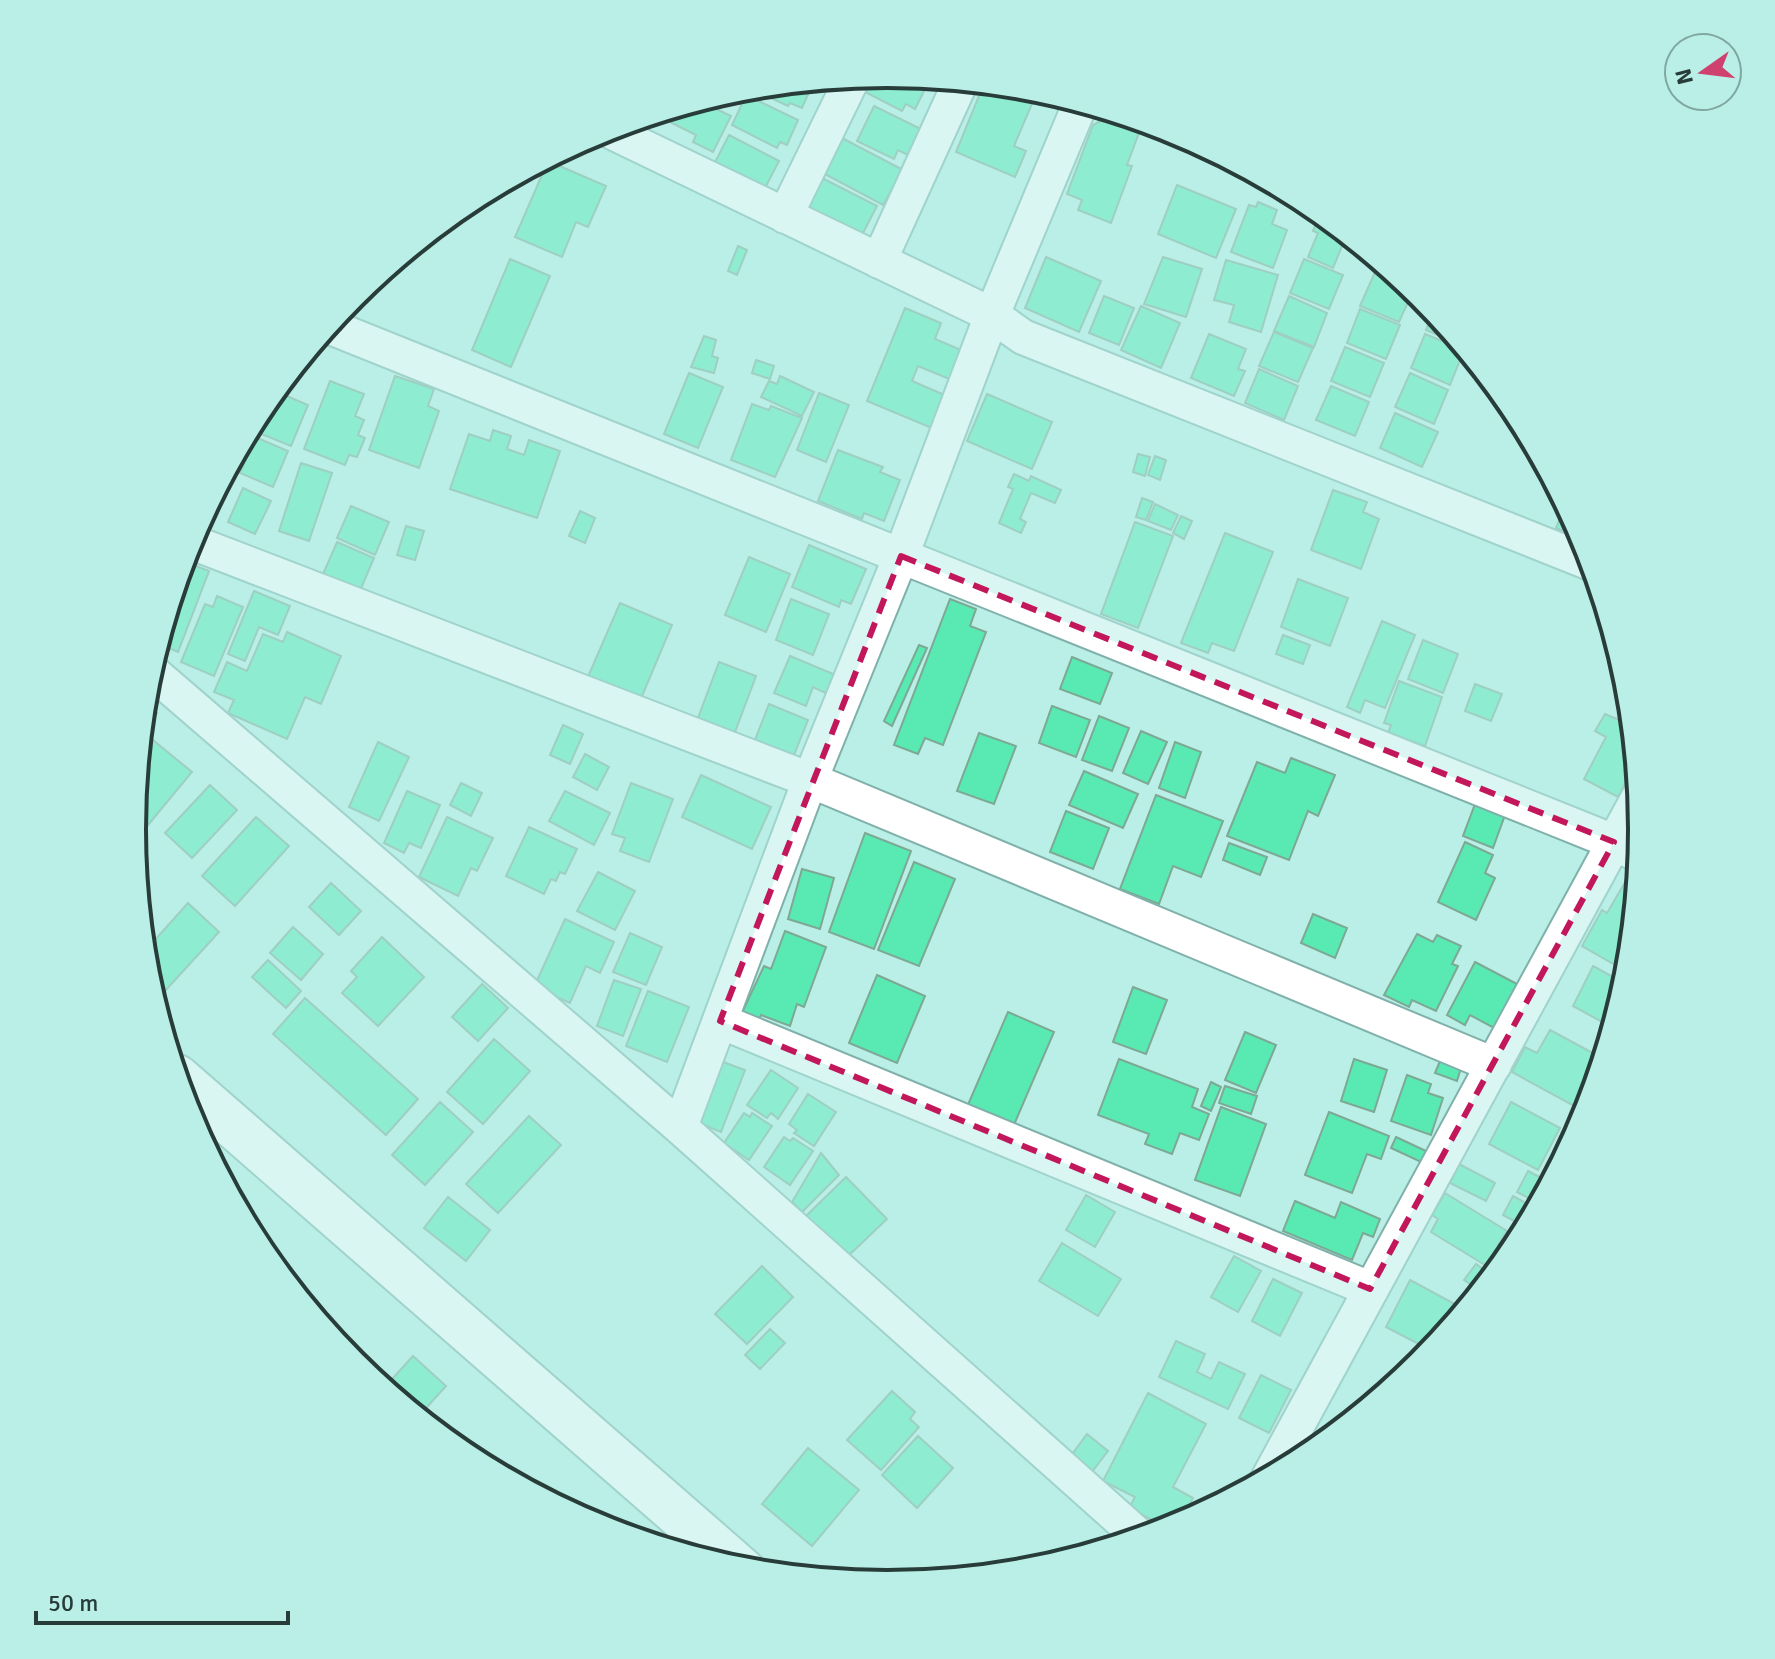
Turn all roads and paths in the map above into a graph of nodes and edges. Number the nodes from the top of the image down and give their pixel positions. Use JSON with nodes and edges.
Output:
{"nodes":[{"id":1,"x":847,"y":90,"type":"edge"},
{"id":2,"x":956,"y":92,"type":"edge"},
{"id":3,"x":1077,"y":112,"type":"edge"},
{"id":4,"x":622,"y":137,"type":"edge"},
{"id":5,"x":785,"y":216,"type":"junction"},
{"id":6,"x":879,"y":261,"type":"junction"},
{"id":7,"x":992,"y":315,"type":"junction"},
{"id":8,"x":340,"y":331,"type":"edge"},
{"id":9,"x":202,"y":546,"type":"edge"},
{"id":10,"x":901,"y":556,"type":"junction"},
{"id":11,"x":1577,"y":558,"type":"edge"},
{"id":12,"x":161,"y":680,"type":"edge"},
{"id":13,"x":810,"y":780,"type":"junction"},
{"id":14,"x":1627,"y":849,"type":"edge"},
{"id":15,"x":720,"y":1021,"type":"junction"},
{"id":16,"x":1494,"y":1065,"type":"junction"},
{"id":17,"x":194,"y":1092,"type":"edge"},
{"id":18,"x":680,"y":1127,"type":"junction"},
{"id":19,"x":1370,"y":1289,"type":"junction"},
{"id":20,"x":1279,"y":1459,"type":"edge"},
{"id":21,"x":1132,"y":1530,"type":"edge"},
{"id":22,"x":721,"y":1552,"type":"edge"}],
"edges":[{"from":1,"to":5,"type":"street"},
{"from":2,"to":6,"type":"street"},
{"from":3,"to":7,"type":"street"},
{"from":4,"to":5,"type":"street"},
{"from":5,"to":6,"type":"street"},
{"from":6,"to":7,"type":"street"},
{"from":7,"to":10,"type":"street"},
{"from":7,"to":11,"type":"street"},
{"from":8,"to":10,"type":"street"},
{"from":9,"to":13,"type":"street"},
{"from":10,"to":13,"type":"street"},
{"from":10,"to":14,"type":"street"},
{"from":12,"to":18,"type":"street"},
{"from":13,"to":15,"type":"street"},
{"from":13,"to":16,"type":"street"},
{"from":14,"to":16,"type":"street"},
{"from":15,"to":18,"type":"street"},
{"from":15,"to":19,"type":"street"},
{"from":16,"to":19,"type":"street"},
{"from":17,"to":22,"type":"street"},
{"from":18,"to":21,"type":"street"},
{"from":19,"to":20,"type":"street"}]}
